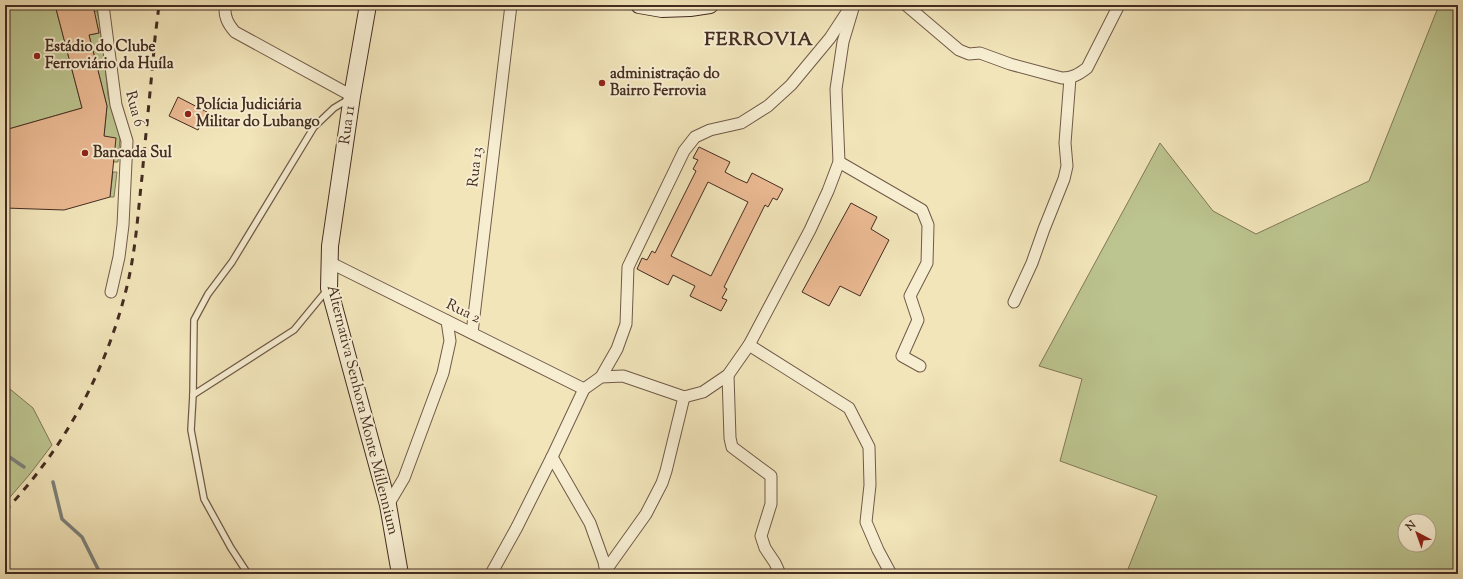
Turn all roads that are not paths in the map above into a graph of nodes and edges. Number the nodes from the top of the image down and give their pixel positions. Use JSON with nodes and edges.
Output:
{"nodes":[{"id":1,"x":103,"y":5,"type":"edge"},
{"id":2,"x":368,"y":5,"type":"edge"},
{"id":3,"x":511,"y":5,"type":"edge"},
{"id":4,"x":639,"y":5,"type":"edge"},
{"id":5,"x":710,"y":5,"type":"edge"},
{"id":6,"x":854,"y":5,"type":"edge"},
{"id":7,"x":906,"y":5,"type":"edge"},
{"id":8,"x":1119,"y":5,"type":"edge"},
{"id":9,"x":225,"y":6,"type":"edge"},
{"id":10,"x":690,"y":6,"type":"edge"},
{"id":11,"x":847,"y":8,"type":"edge"},
{"id":12,"x":1070,"y":78,"type":"junction"},
{"id":13,"x":352,"y":96,"type":"junction"},
{"id":14,"x":839,"y":162,"type":"junction"},
{"id":15,"x":330,"y":254,"type":"junction"},
{"id":16,"x":329,"y":288,"type":"junction"},
{"id":17,"x":111,"y":292,"type":"dead end"},
{"id":18,"x":1014,"y":302,"type":"dead end"},
{"id":19,"x":447,"y":321,"type":"junction"},
{"id":20,"x":472,"y":333,"type":"junction"},
{"id":21,"x":749,"y":345,"type":"junction"},
{"id":22,"x":920,"y":366,"type":"dead end"},
{"id":23,"x":728,"y":375,"type":"junction"},
{"id":24,"x":601,"y":377,"type":"junction"},
{"id":25,"x":584,"y":389,"type":"junction"},
{"id":26,"x":193,"y":395,"type":"junction"},
{"id":27,"x":684,"y":397,"type":"junction"},
{"id":28,"x":552,"y":457,"type":"junction"},
{"id":29,"x":388,"y":505,"type":"junction"},
{"id":30,"x":606,"y":572,"type":"edge"},
{"id":31,"x":248,"y":574,"type":"edge"},
{"id":32,"x":400,"y":574,"type":"edge"},
{"id":33,"x":491,"y":574,"type":"edge"},
{"id":34,"x":780,"y":574,"type":"edge"},
{"id":35,"x":891,"y":574,"type":"edge"}],
"edges":[{"from":1,"to":17,"type":"street","name":"Rua 6"},
{"from":2,"to":13,"type":"street","name":"Rua 11"},
{"from":3,"to":20,"type":"street","name":"Rua 13"},
{"from":4,"to":10,"type":"street"},
{"from":5,"to":10,"type":"street"},
{"from":6,"to":14,"type":"street"},
{"from":7,"to":12,"type":"street"},
{"from":8,"to":12,"type":"street"},
{"from":9,"to":13,"type":"street"},
{"from":11,"to":24,"type":"street"},
{"from":12,"to":18,"type":"street"},
{"from":13,"to":15,"type":"street","name":"Rua 11"},
{"from":13,"to":26,"type":"lane"},
{"from":14,"to":21,"type":"street"},
{"from":14,"to":22,"type":"street"},
{"from":15,"to":16,"type":"street","name":"Alternativa Senhora Monte Millennium"},
{"from":15,"to":19,"type":"street","name":"Rua 2"},
{"from":16,"to":26,"type":"lane"},
{"from":16,"to":29,"type":"street","name":"Alternativa Senhora Monte Millennium"},
{"from":19,"to":20,"type":"street","name":"Rua 2"},
{"from":19,"to":29,"type":"street"},
{"from":20,"to":25,"type":"street","name":"Rua 2"},
{"from":21,"to":23,"type":"street"},
{"from":21,"to":35,"type":"street"},
{"from":23,"to":27,"type":"street"},
{"from":23,"to":34,"type":"street"},
{"from":24,"to":25,"type":"street"},
{"from":24,"to":27,"type":"street"},
{"from":25,"to":28,"type":"street"},
{"from":26,"to":31,"type":"lane"},
{"from":27,"to":30,"type":"street"},
{"from":28,"to":30,"type":"street"},
{"from":28,"to":33,"type":"street"},
{"from":29,"to":32,"type":"street","name":"Alternativa Senhora Monte Millennium"}]}
